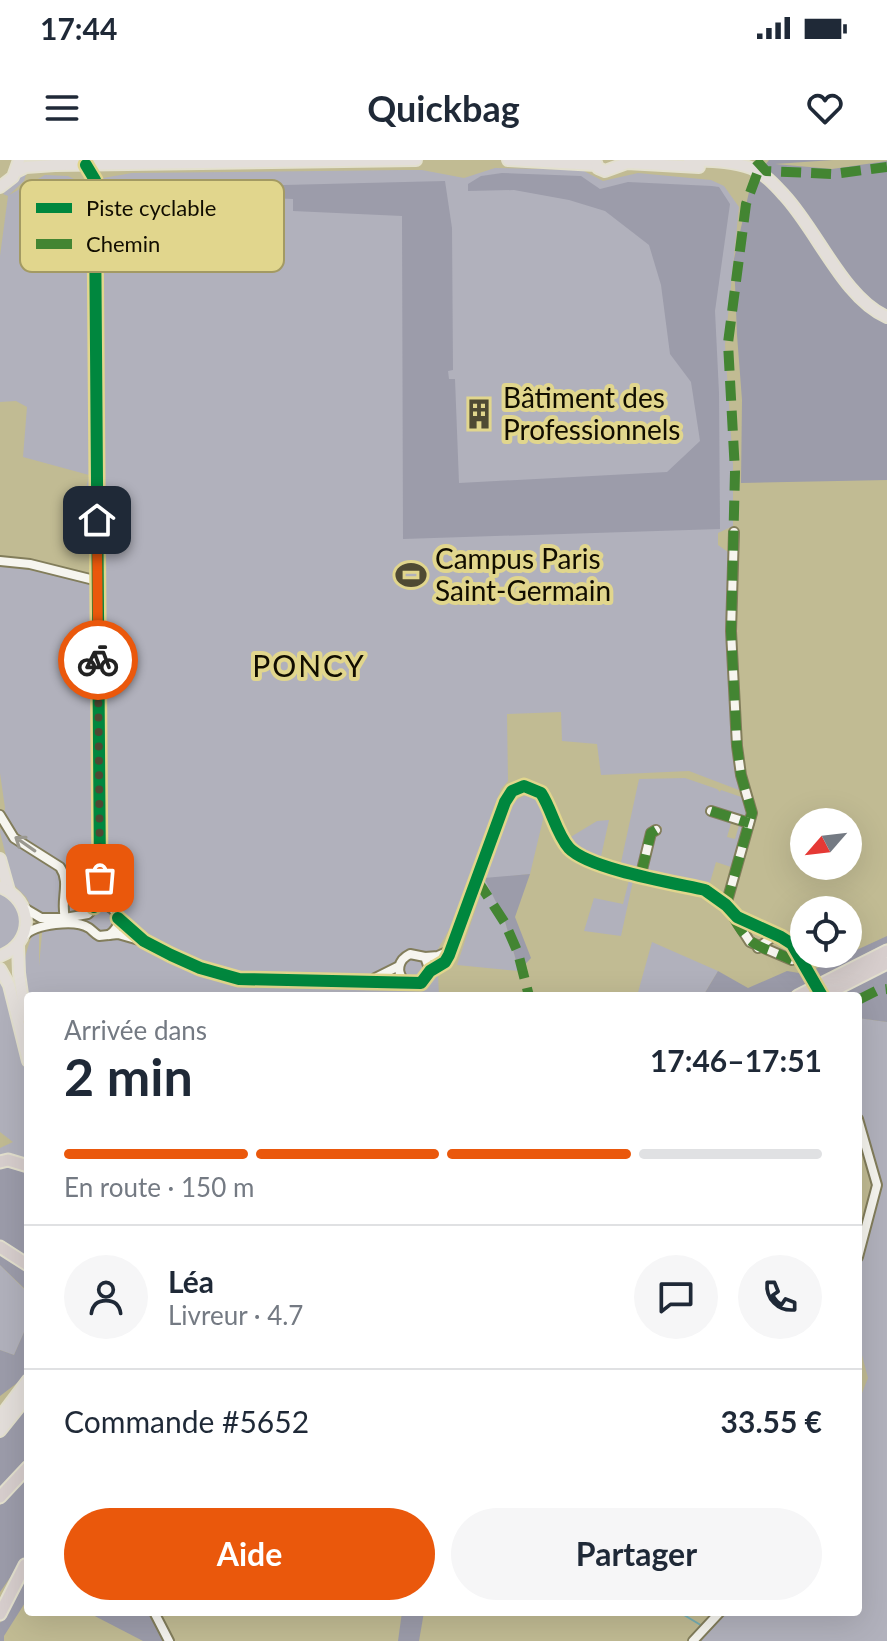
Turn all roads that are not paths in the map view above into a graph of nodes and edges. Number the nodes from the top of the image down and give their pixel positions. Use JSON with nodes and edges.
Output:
{"nodes":[{"id":1,"x":19,"y":160,"type":"edge"},
{"id":2,"x":38,"y":160,"type":"edge"},
{"id":3,"x":416,"y":160,"type":"edge"},
{"id":4,"x":508,"y":160,"type":"edge"},
{"id":5,"x":689,"y":160,"type":"edge"},
{"id":6,"x":596,"y":162,"type":"edge"},
{"id":7,"x":105,"y":164,"type":"junction"},
{"id":8,"x":617,"y":164,"type":"edge"},
{"id":9,"x":55,"y":165,"type":"junction"},
{"id":10,"x":86,"y":165,"type":"junction"},
{"id":11,"x":16,"y":172,"type":"junction"},
{"id":12,"x":95,"y":180,"type":"joint"},
{"id":13,"x":774,"y":183,"type":"junction"},
{"id":14,"x":1,"y":189,"type":"edge"},
{"id":15,"x":95,"y":272,"type":"edge"},
{"id":16,"x":887,"y":317,"type":"edge"},
{"id":17,"x":734,"y":532,"type":"dead end"},
{"id":18,"x":0,"y":561,"type":"edge"},
{"id":19,"x":98,"y":581,"type":"junction"},
{"id":20,"x":711,"y":811,"type":"dead end"},
{"id":21,"x":0,"y":815,"type":"edge"},
{"id":22,"x":749,"y":823,"type":"junction"},
{"id":23,"x":656,"y":830,"type":"dead end"},
{"id":24,"x":0,"y":859,"type":"edge"},
{"id":25,"x":641,"y":874,"type":"junction"},
{"id":26,"x":100,"y":878,"type":"junction"},
{"id":27,"x":5,"y":889,"type":"edge"},
{"id":28,"x":110,"y":907,"type":"junction"},
{"id":29,"x":727,"y":907,"type":"junction"},
{"id":30,"x":24,"y":908,"type":"junction"},
{"id":31,"x":91,"y":911,"type":"junction"},
{"id":32,"x":65,"y":918,"type":"junction"},
{"id":33,"x":118,"y":918,"type":"junction"},
{"id":34,"x":89,"y":928,"type":"junction"},
{"id":35,"x":776,"y":934,"type":"junction"},
{"id":36,"x":109,"y":935,"type":"junction"},
{"id":37,"x":21,"y":941,"type":"junction"},
{"id":38,"x":144,"y":941,"type":"junction"},
{"id":39,"x":758,"y":948,"type":"junction"},
{"id":40,"x":449,"y":951,"type":"junction"},
{"id":41,"x":887,"y":951,"type":"edge"},
{"id":42,"x":0,"y":956,"type":"edge"},
{"id":43,"x":425,"y":957,"type":"junction"},
{"id":44,"x":790,"y":959,"type":"edge"},
{"id":45,"x":887,"y":963,"type":"edge"},
{"id":46,"x":399,"y":966,"type":"junction"},
{"id":47,"x":0,"y":969,"type":"edge"},
{"id":48,"x":430,"y":971,"type":"junction"},
{"id":49,"x":370,"y":980,"type":"junction"},
{"id":50,"x":404,"y":981,"type":"junction"},
{"id":51,"x":806,"y":992,"type":"edge"},
{"id":52,"x":820,"y":992,"type":"edge"},
{"id":53,"x":830,"y":992,"type":"edge"},
{"id":54,"x":24,"y":1010,"type":"edge"},
{"id":55,"x":24,"y":1045,"type":"edge"},
{"id":56,"x":862,"y":1133,"type":"edge"},
{"id":57,"x":0,"y":1162,"type":"edge"},
{"id":58,"x":24,"y":1165,"type":"edge"},
{"id":59,"x":862,"y":1242,"type":"edge"},
{"id":60,"x":0,"y":1247,"type":"edge"},
{"id":61,"x":24,"y":1262,"type":"edge"},
{"id":62,"x":24,"y":1385,"type":"edge"},
{"id":63,"x":24,"y":1401,"type":"edge"},
{"id":64,"x":0,"y":1417,"type":"edge"},
{"id":65,"x":0,"y":1431,"type":"edge"},
{"id":66,"x":24,"y":1471,"type":"edge"},
{"id":67,"x":0,"y":1497,"type":"edge"},
{"id":68,"x":24,"y":1567,"type":"edge"},
{"id":69,"x":24,"y":1569,"type":"edge"},
{"id":70,"x":0,"y":1599,"type":"edge"},
{"id":71,"x":0,"y":1614,"type":"edge"},
{"id":72,"x":156,"y":1616,"type":"edge"},
{"id":73,"x":716,"y":1616,"type":"edge"},
{"id":74,"x":169,"y":1641,"type":"edge"},
{"id":75,"x":693,"y":1641,"type":"edge"}],
"edges":[{"from":1,"to":11,"type":"main road"},
{"from":2,"to":9,"type":"main road"},
{"from":3,"to":7,"type":"main road"},
{"from":4,"to":6,"type":"main road"},
{"from":5,"to":13,"type":"main road"},
{"from":6,"to":8,"type":"main road"},
{"from":7,"to":10,"type":"main road"},
{"from":7,"to":12,"type":"street"},
{"from":8,"to":13,"type":"main road"},
{"from":9,"to":10,"type":"main road"},
{"from":9,"to":11,"type":"main road"},
{"from":10,"to":12,"type":"street"},
{"from":11,"to":14,"type":"main road"},
{"from":13,"to":16,"type":"main road"},
{"from":15,"to":19,"type":"street"},
{"from":17,"to":22,"type":"street"},
{"from":18,"to":19,"type":"street"},
{"from":19,"to":26,"type":"street"},
{"from":20,"to":22,"type":"street"},
{"from":32,"to":21,"type":"street","one_way":true},
{"from":22,"to":29,"type":"street"},
{"from":23,"to":25,"type":"street"},
{"from":24,"to":27,"type":"main road"},
{"from":25,"to":29,"type":"street"},
{"from":25,"to":40,"type":"street"},
{"from":26,"to":28,"type":"street"},
{"from":26,"to":31,"type":"street"},
{"from":27,"to":30,"type":"main road"},
{"from":28,"to":31,"type":"street"},
{"from":28,"to":33,"type":"street"},
{"from":29,"to":35,"type":"street"},
{"from":29,"to":39,"type":"street"},
{"from":30,"to":32,"type":"street"},
{"from":30,"to":37,"type":"main road"},
{"from":31,"to":32,"type":"street"},
{"from":31,"to":34,"type":"street"},
{"from":33,"to":36,"type":"street"},
{"from":33,"to":38,"type":"street"},
{"from":34,"to":36,"type":"street"},
{"from":34,"to":37,"type":"street"},
{"from":35,"to":39,"type":"street"},
{"from":35,"to":52,"type":"street","bridge":true},
{"from":36,"to":38,"type":"street"},
{"from":37,"to":42,"type":"main road"},
{"from":37,"to":54,"type":"main road"},
{"from":38,"to":49,"type":"street"},
{"from":39,"to":44,"type":"street"},
{"from":40,"to":43,"type":"street"},
{"from":40,"to":48,"type":"street"},
{"from":41,"to":51,"type":"highway"},
{"from":43,"to":46,"type":"street"},
{"from":43,"to":48,"type":"street"},
{"from":45,"to":53,"type":"highway"},
{"from":46,"to":49,"type":"street"},
{"from":46,"to":50,"type":"street"},
{"from":47,"to":55,"type":"main road"},
{"from":48,"to":50,"type":"street"},
{"from":49,"to":50,"type":"street"},
{"from":56,"to":59,"type":"street"},
{"from":57,"to":58,"type":"highway"},
{"from":60,"to":61,"type":"highway"},
{"from":62,"to":64,"type":"main road"},
{"from":63,"to":65,"type":"main road"},
{"from":66,"to":67,"type":"highway"},
{"from":68,"to":70,"type":"highway"},
{"from":69,"to":71,"type":"highway"},
{"from":72,"to":74,"type":"street"},
{"from":73,"to":75,"type":"street"}]}
